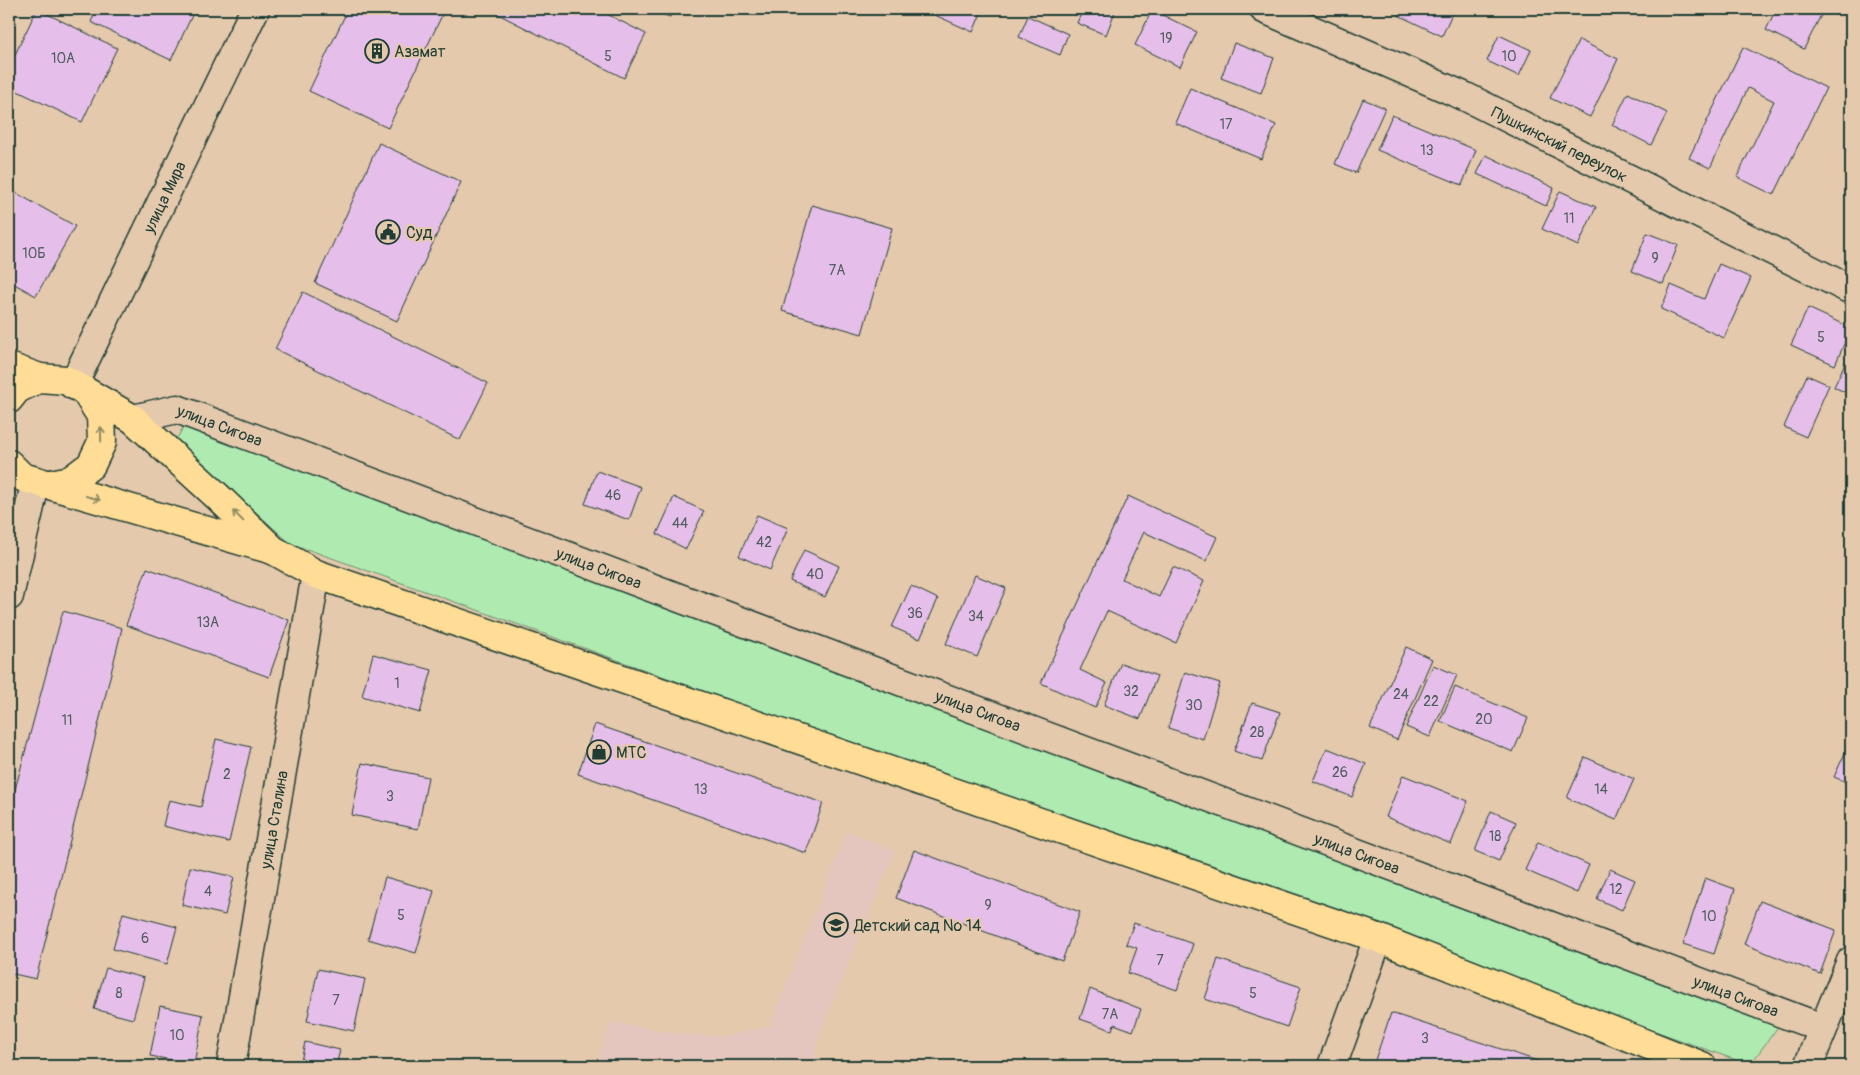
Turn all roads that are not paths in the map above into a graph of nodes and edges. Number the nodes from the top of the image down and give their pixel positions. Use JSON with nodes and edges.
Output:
{"nodes":[{"id":1,"x":255,"y":9,"type":"edge"},
{"id":2,"x":1264,"y":9,"type":"edge"},
{"id":3,"x":1851,"y":290,"type":"edge"},
{"id":4,"x":9,"y":367,"type":"edge"},
{"id":5,"x":40,"y":378,"type":"junction"},
{"id":6,"x":80,"y":389,"type":"junction"},
{"id":7,"x":9,"y":399,"type":"edge"},
{"id":8,"x":133,"y":419,"type":"junction"},
{"id":9,"x":9,"y":464,"type":"edge"},
{"id":10,"x":41,"y":483,"type":"junction"},
{"id":11,"x":273,"y":550,"type":"junction"},
{"id":12,"x":316,"y":574,"type":"junction"},
{"id":13,"x":9,"y":596,"type":"edge"},
{"id":14,"x":1378,"y":938,"type":"junction"},
{"id":15,"x":1851,"y":961,"type":"edge"},
{"id":16,"x":1822,"y":1028,"type":"junction"},
{"id":17,"x":231,"y":1066,"type":"edge"},
{"id":18,"x":1332,"y":1066,"type":"edge"},
{"id":19,"x":1702,"y":1066,"type":"edge"},
{"id":20,"x":1808,"y":1066,"type":"edge"}],
"edges":[{"from":1,"to":6,"type":"street","name":"улица Мира"},
{"from":2,"to":3,"type":"street","name":"Пушкинский переулок"},
{"from":4,"to":5,"type":"main road"},
{"from":5,"to":6,"type":"main road"},
{"from":5,"to":7,"type":"main road"},
{"from":6,"to":8,"type":"main road"},
{"from":10,"to":6,"type":"main road","one_way":true},
{"from":11,"to":8,"type":"main road","one_way":true},
{"from":8,"to":16,"type":"street","name":"улица Сигова"},
{"from":9,"to":10,"type":"main road"},
{"from":10,"to":11,"type":"main road","one_way":true},
{"from":10,"to":13,"type":"street"},
{"from":11,"to":12,"type":"main road"},
{"from":12,"to":14,"type":"main road"},
{"from":12,"to":17,"type":"street","name":"улица Сталина"},
{"from":14,"to":18,"type":"street"},
{"from":14,"to":19,"type":"main road"},
{"from":15,"to":16,"type":"street"},
{"from":16,"to":20,"type":"street"}]}
